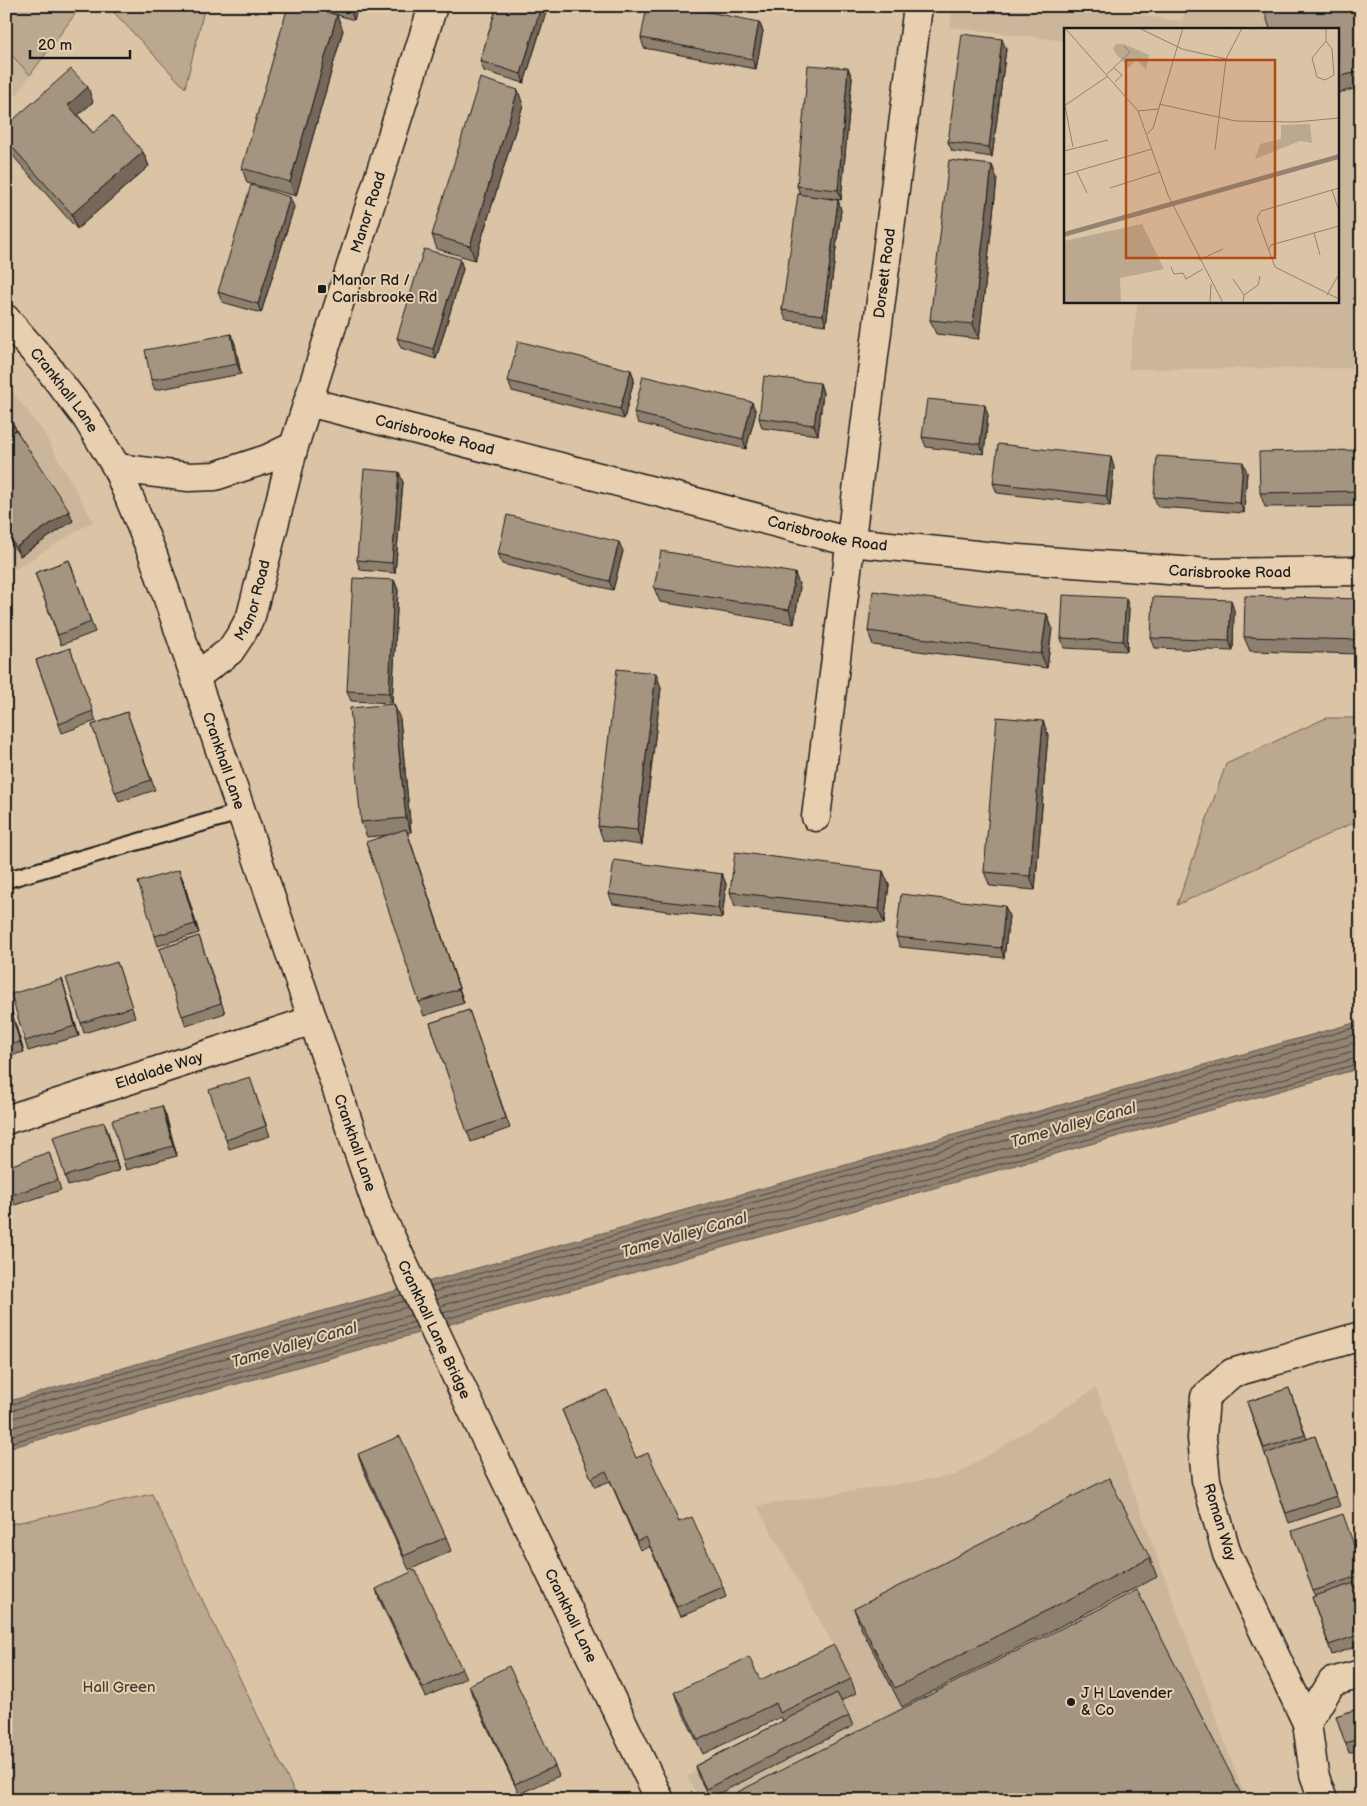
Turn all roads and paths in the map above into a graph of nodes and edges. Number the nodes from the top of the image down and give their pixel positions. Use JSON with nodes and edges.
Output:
{"nodes":[{"id":1,"x":433,"y":6,"type":"edge"},
{"id":2,"x":918,"y":6,"type":"edge"},
{"id":3,"x":6,"y":319,"type":"edge"},
{"id":4,"x":308,"y":402,"type":"junction"},
{"id":5,"x":294,"y":446,"type":"junction"},
{"id":6,"x":117,"y":468,"type":"junction"},
{"id":7,"x":851,"y":542,"type":"junction"},
{"id":8,"x":1361,"y":571,"type":"edge"},
{"id":9,"x":195,"y":677,"type":"junction"},
{"id":10,"x":241,"y":812,"type":"junction"},
{"id":11,"x":816,"y":817,"type":"dead end"},
{"id":12,"x":6,"y":880,"type":"edge"},
{"id":13,"x":313,"y":1020,"type":"junction"},
{"id":14,"x":6,"y":1120,"type":"edge"},
{"id":15,"x":386,"y":1229,"type":"joint"},
{"id":16,"x":1361,"y":1336,"type":"edge"},
{"id":17,"x":482,"y":1431,"type":"joint"},
{"id":18,"x":1361,"y":1674,"type":"edge"},
{"id":19,"x":1307,"y":1723,"type":"junction"},
{"id":20,"x":660,"y":1800,"type":"edge"},
{"id":21,"x":1323,"y":1800,"type":"edge"}],
"edges":[{"from":1,"to":4,"type":"street","name":"Manor Road"},
{"from":2,"to":7,"type":"street","name":"Dorsett Road"},
{"from":3,"to":6,"type":"street","name":"Crankhall Lane"},
{"from":4,"to":5,"type":"street","name":"Manor Road"},
{"from":4,"to":7,"type":"street","name":"Carisbrooke Road"},
{"from":5,"to":6,"type":"street"},
{"from":5,"to":9,"type":"street","name":"Manor Road"},
{"from":6,"to":9,"type":"street","name":"Crankhall Lane"},
{"from":7,"to":8,"type":"street","name":"Carisbrooke Road"},
{"from":7,"to":11,"type":"street","name":"Dorsett Road"},
{"from":9,"to":10,"type":"street","name":"Crankhall Lane"},
{"from":10,"to":12,"type":"lane"},
{"from":10,"to":13,"type":"street","name":"Crankhall Lane"},
{"from":13,"to":14,"type":"street","name":"Eldalade Way"},
{"from":13,"to":15,"type":"street","name":"Crankhall Lane"},
{"from":15,"to":17,"type":"street","name":"Crankhall Lane Bridge"},
{"from":16,"to":19,"type":"street","name":"Roman Way"},
{"from":17,"to":20,"type":"street","name":"Crankhall Lane"},
{"from":18,"to":19,"type":"street"},
{"from":19,"to":21,"type":"street","name":"Roman Way"}]}
